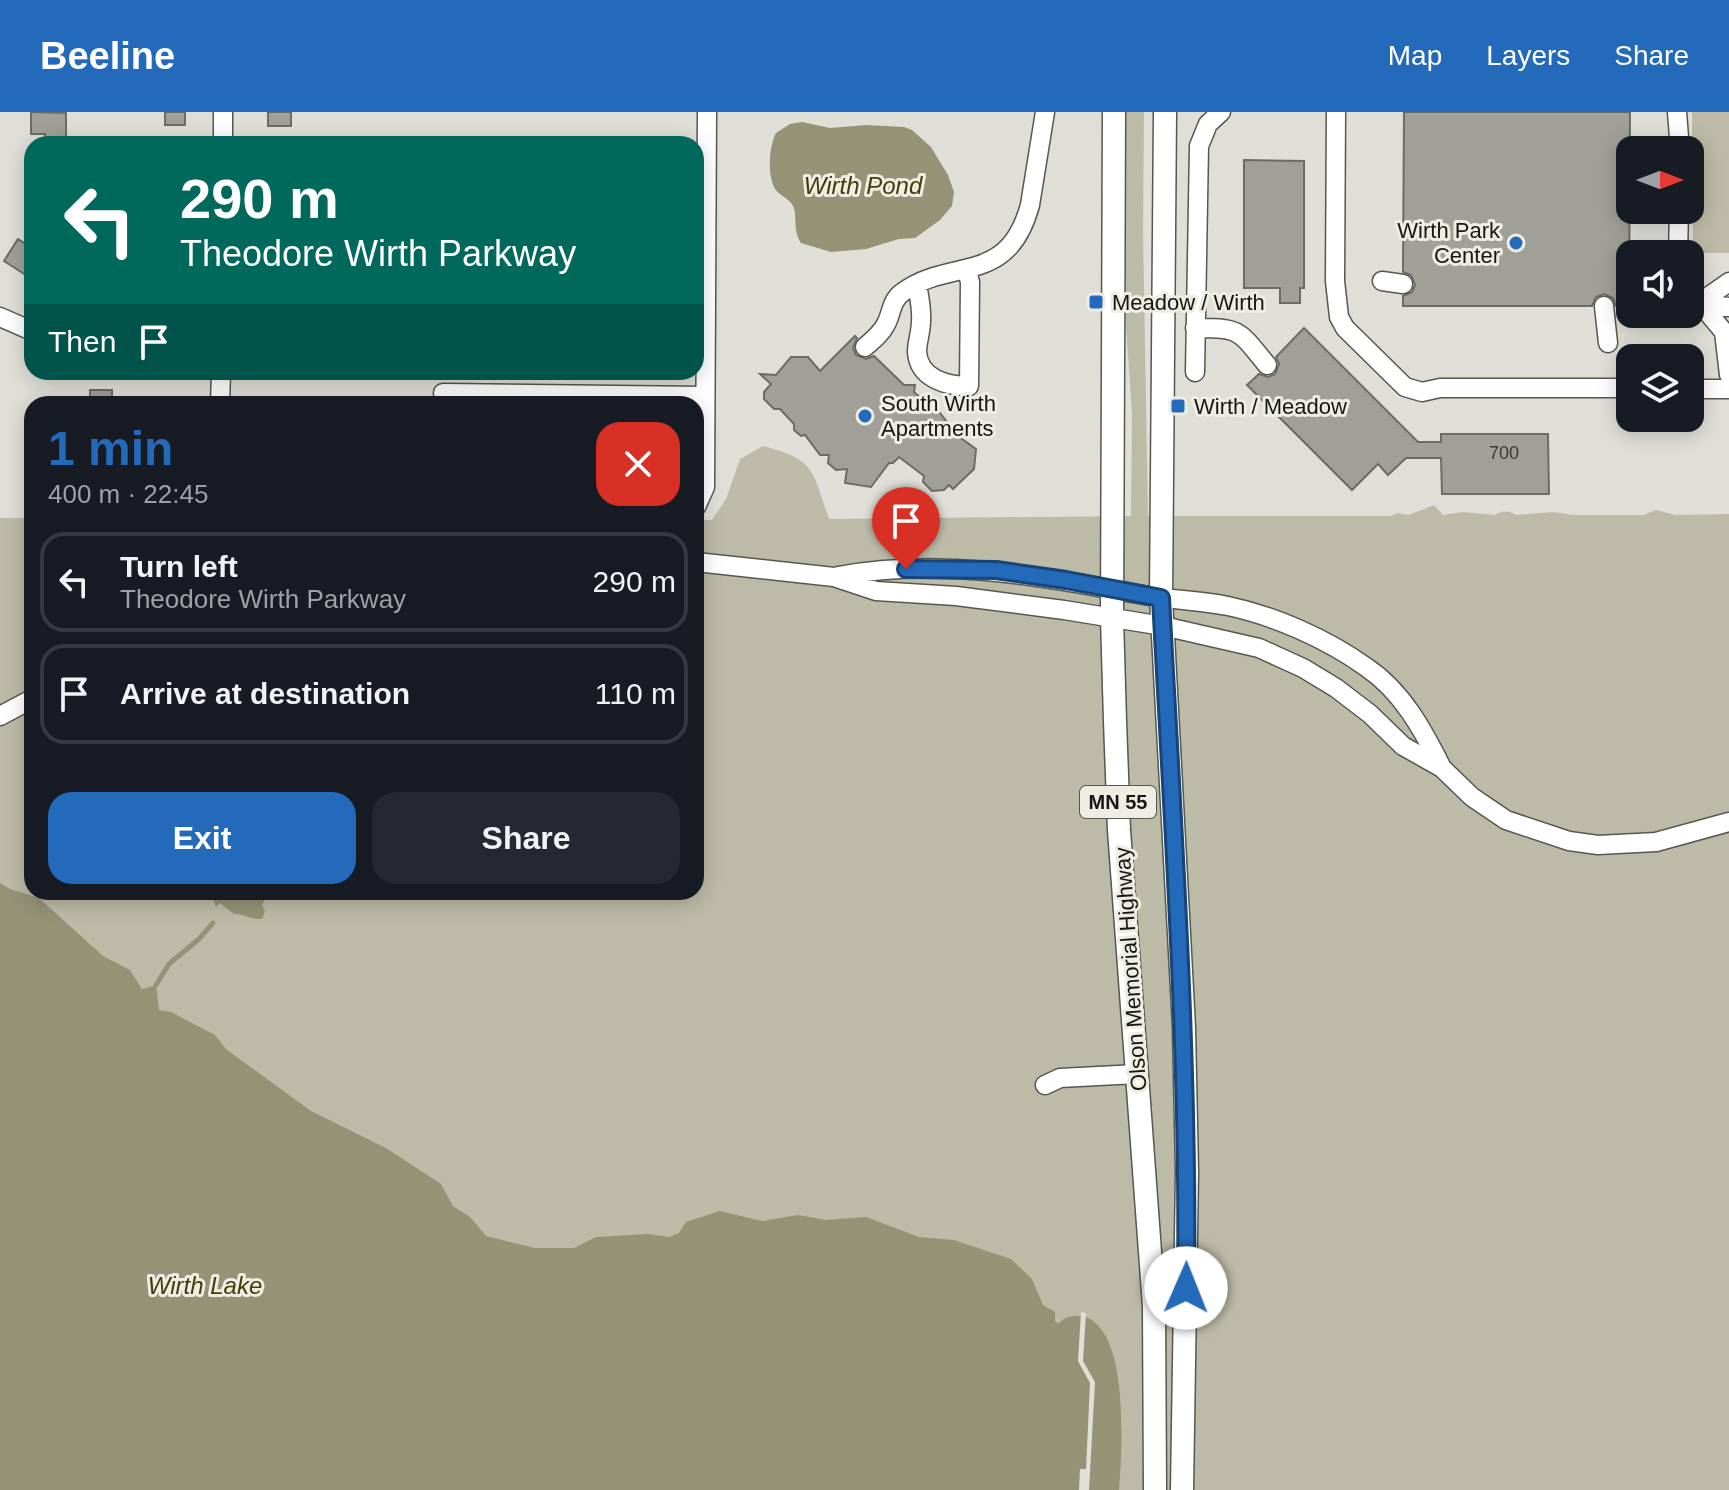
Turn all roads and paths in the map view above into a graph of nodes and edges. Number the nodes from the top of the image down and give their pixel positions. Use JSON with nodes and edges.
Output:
{"nodes":[{"id":1,"x":223,"y":112,"type":"edge"},
{"id":2,"x":707,"y":112,"type":"edge"},
{"id":3,"x":1045,"y":112,"type":"edge"},
{"id":4,"x":1114,"y":112,"type":"edge"},
{"id":5,"x":1165,"y":112,"type":"edge"},
{"id":6,"x":1221,"y":112,"type":"edge"},
{"id":7,"x":1336,"y":112,"type":"edge"},
{"id":8,"x":1677,"y":112,"type":"edge"},
{"id":9,"x":223,"y":136,"type":"edge"},
{"id":10,"x":704,"y":136,"type":"edge"},
{"id":11,"x":1679,"y":136,"type":"edge"},
{"id":12,"x":967,"y":271,"type":"junction"},
{"id":13,"x":1382,"y":281,"type":"dead end"},
{"id":14,"x":1729,"y":282,"type":"edge"},
{"id":15,"x":917,"y":284,"type":"junction"},
{"id":16,"x":1403,"y":284,"type":"dead end"},
{"id":17,"x":1704,"y":293,"type":"edge"},
{"id":18,"x":1704,"y":300,"type":"edge"},
{"id":19,"x":1604,"y":306,"type":"dead end"},
{"id":20,"x":1729,"y":307,"type":"edge"},
{"id":21,"x":1704,"y":309,"type":"edge"},
{"id":22,"x":0,"y":317,"type":"edge"},
{"id":23,"x":24,"y":328,"type":"edge"},
{"id":24,"x":1195,"y":328,"type":"junction"},
{"id":25,"x":1608,"y":343,"type":"dead end"},
{"id":26,"x":865,"y":347,"type":"dead end"},
{"id":27,"x":704,"y":355,"type":"edge"},
{"id":28,"x":1267,"y":365,"type":"dead end"},
{"id":29,"x":1195,"y":372,"type":"dead end"},
{"id":30,"x":1729,"y":375,"type":"edge"},
{"id":31,"x":1616,"y":388,"type":"edge"},
{"id":32,"x":1704,"y":389,"type":"edge"},
{"id":33,"x":1729,"y":389,"type":"edge"},
{"id":34,"x":443,"y":393,"type":"dead end"},
{"id":35,"x":705,"y":396,"type":"junction"},
{"id":36,"x":704,"y":489,"type":"edge"},
{"id":37,"x":704,"y":563,"type":"edge"},
{"id":38,"x":834,"y":577,"type":"junction"},
{"id":39,"x":1112,"y":589,"type":"junction"},
{"id":40,"x":1161,"y":598,"type":"junction"},
{"id":41,"x":1112,"y":618,"type":"junction"},
{"id":42,"x":1163,"y":626,"type":"junction"},
{"id":43,"x":24,"y":703,"type":"edge"},
{"id":44,"x":0,"y":716,"type":"edge"},
{"id":45,"x":1442,"y":768,"type":"junction"},
{"id":46,"x":1729,"y":822,"type":"edge"},
{"id":47,"x":1137,"y":1074,"type":"junction"},
{"id":48,"x":1045,"y":1085,"type":"dead end"},
{"id":49,"x":1155,"y":1490,"type":"edge"},
{"id":50,"x":1182,"y":1490,"type":"edge"}],
"edges":[{"from":1,"to":9,"type":"street"},
{"from":2,"to":10,"type":"street"},
{"from":3,"to":12,"type":"street"},
{"from":4,"to":39,"type":"main road","name":"Olson Memorial Highway","number":"MN 55"},
{"from":5,"to":40,"type":"main road","number":"MN 55"},
{"from":6,"to":24,"type":"street"},
{"from":7,"to":31,"type":"street"},
{"from":8,"to":11,"type":"street"},
{"from":12,"to":15,"type":"street"},
{"from":12,"to":15,"type":"street"},
{"from":13,"to":16,"type":"street"},
{"from":14,"to":17,"type":"street"},
{"from":15,"to":26,"type":"street"},
{"from":18,"to":20,"type":"street"},
{"from":19,"to":25,"type":"street"},
{"from":21,"to":30,"type":"street"},
{"from":22,"to":23,"type":"street"},
{"from":24,"to":28,"type":"street"},
{"from":24,"to":29,"type":"street"},
{"from":27,"to":35,"type":"street"},
{"from":32,"to":33,"type":"street"},
{"from":34,"to":35,"type":"street"},
{"from":35,"to":36,"type":"street"},
{"from":37,"to":38,"type":"street"},
{"from":38,"to":39,"type":"street"},
{"from":38,"to":41,"type":"street"},
{"from":39,"to":40,"type":"street"},
{"from":39,"to":41,"type":"main road","name":"Olson Memorial Highway","number":"MN 55"},
{"from":40,"to":42,"type":"main road","number":"MN 55"},
{"from":40,"to":45,"type":"street"},
{"from":41,"to":42,"type":"street"},
{"from":41,"to":47,"type":"main road","name":"Olson Memorial Highway","number":"MN 55"},
{"from":42,"to":45,"type":"street"},
{"from":42,"to":50,"type":"main road","number":"MN 55"},
{"from":43,"to":44,"type":"street"},
{"from":45,"to":46,"type":"street"},
{"from":47,"to":48,"type":"street"},
{"from":47,"to":49,"type":"main road","name":"Olson Memorial Highway","number":"MN 55"}]}
